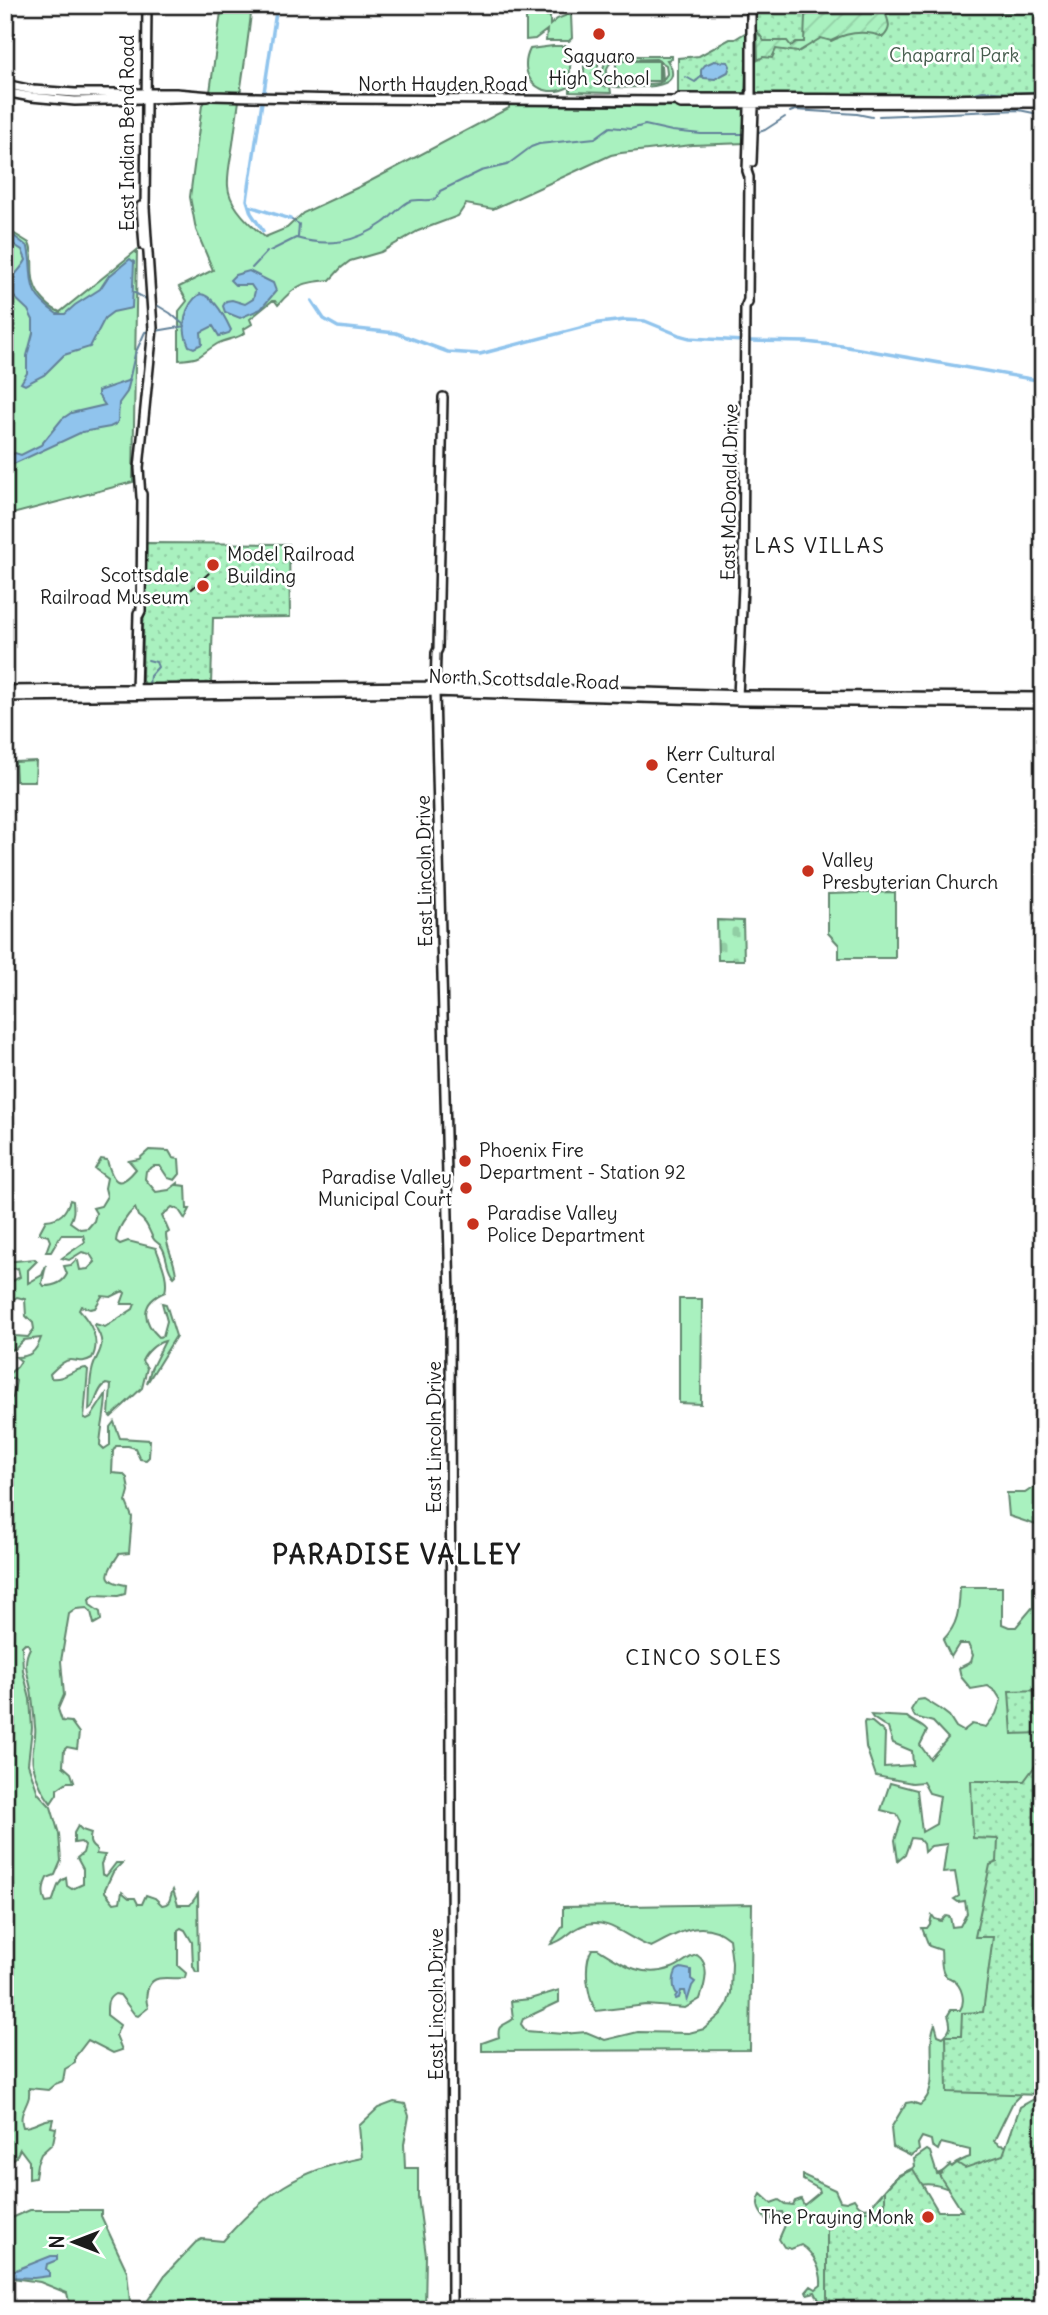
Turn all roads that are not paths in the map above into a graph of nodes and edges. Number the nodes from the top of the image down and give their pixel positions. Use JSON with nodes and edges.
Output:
{"nodes":[{"id":1,"x":145,"y":5,"type":"edge"},
{"id":2,"x":751,"y":5,"type":"edge"},
{"id":3,"x":5,"y":84,"type":"edge"},
{"id":4,"x":977,"y":90,"type":"dead end"},
{"id":5,"x":5,"y":92,"type":"edge"},
{"id":6,"x":144,"y":97,"type":"junction"},
{"id":7,"x":1043,"y":97,"type":"edge"},
{"id":8,"x":985,"y":98,"type":"junction"},
{"id":9,"x":826,"y":99,"type":"junction"},
{"id":10,"x":751,"y":101,"type":"junction"},
{"id":11,"x":1043,"y":103,"type":"edge"},
{"id":12,"x":809,"y":104,"type":"junction"},
{"id":13,"x":443,"y":397,"type":"dead end"},
{"id":14,"x":333,"y":687,"type":"junction"},
{"id":15,"x":234,"y":688,"type":"junction"},
{"id":16,"x":438,"y":689,"type":"junction"},
{"id":17,"x":376,"y":690,"type":"junction"},
{"id":18,"x":136,"y":692,"type":"junction"},
{"id":19,"x":349,"y":693,"type":"junction"},
{"id":20,"x":7,"y":694,"type":"edge"},
{"id":21,"x":205,"y":694,"type":"junction"},
{"id":22,"x":260,"y":694,"type":"junction"},
{"id":23,"x":306,"y":694,"type":"junction"},
{"id":24,"x":1043,"y":697,"type":"edge"},
{"id":25,"x":741,"y":698,"type":"junction"},
{"id":26,"x":1043,"y":704,"type":"edge"},
{"id":27,"x":453,"y":1565,"type":"junction"},
{"id":28,"x":452,"y":1996,"type":"junction"},
{"id":29,"x":456,"y":2015,"type":"junction"},
{"id":30,"x":454,"y":2064,"type":"junction"},
{"id":31,"x":454,"y":2310,"type":"edge"}],
"edges":[{"from":1,"to":6,"type":"main road","name":"East Indian Bend Road"},
{"from":2,"to":10,"type":"main road","name":"East McDonald Drive"},
{"from":3,"to":6,"type":"main road","name":"North Hayden Road"},
{"from":4,"to":8,"type":"main road"},
{"from":5,"to":6,"type":"main road","name":"North Hayden Road"},
{"from":6,"to":10,"type":"main road","name":"North Hayden Road"},
{"from":6,"to":18,"type":"main road","name":"East Indian Bend Road"},
{"from":7,"to":8,"type":"main road","name":"North Hayden Road"},
{"from":8,"to":9,"type":"main road","name":"North Hayden Road"},
{"from":9,"to":10,"type":"main road","name":"North Hayden Road"},
{"from":9,"to":12,"type":"main road"},
{"from":10,"to":12,"type":"main road","name":"North Hayden Road"},
{"from":10,"to":25,"type":"main road","name":"East McDonald Drive"},
{"from":11,"to":12,"type":"main road","name":"North Hayden Road"},
{"from":13,"to":16,"type":"main road","name":"East Lincoln Drive"},
{"from":14,"to":15,"type":"main road","name":"North Scottsdale Road"},
{"from":14,"to":17,"type":"main road","name":"North Scottsdale Road"},
{"from":14,"to":19,"type":"main road"},
{"from":14,"to":23,"type":"main road"},
{"from":15,"to":18,"type":"main road","name":"North Scottsdale Road"},
{"from":15,"to":21,"type":"main road"},
{"from":15,"to":22,"type":"main road"},
{"from":16,"to":17,"type":"main road","name":"North Scottsdale Road"},
{"from":16,"to":25,"type":"main road","name":"North Scottsdale Road"},
{"from":16,"to":27,"type":"main road","name":"East Lincoln Drive"},
{"from":17,"to":19,"type":"main road","name":"North Scottsdale Road"},
{"from":18,"to":20,"type":"main road","name":"North Scottsdale Road"},
{"from":18,"to":21,"type":"main road","name":"North Scottsdale Road"},
{"from":19,"to":23,"type":"main road","name":"North Scottsdale Road"},
{"from":21,"to":22,"type":"main road","name":"North Scottsdale Road"},
{"from":22,"to":23,"type":"main road","name":"North Scottsdale Road"},
{"from":24,"to":25,"type":"main road","name":"North Scottsdale Road"},
{"from":25,"to":26,"type":"main road","name":"North Scottsdale Road"},
{"from":27,"to":28,"type":"main road","name":"East Lincoln Drive"},
{"from":27,"to":29,"type":"main road","name":"East Lincoln Drive"},
{"from":28,"to":29,"type":"main road"},
{"from":28,"to":30,"type":"main road","name":"East Lincoln Drive"},
{"from":29,"to":30,"type":"main road","name":"East Lincoln Drive"},
{"from":30,"to":31,"type":"main road","name":"East Lincoln Drive"}]}
